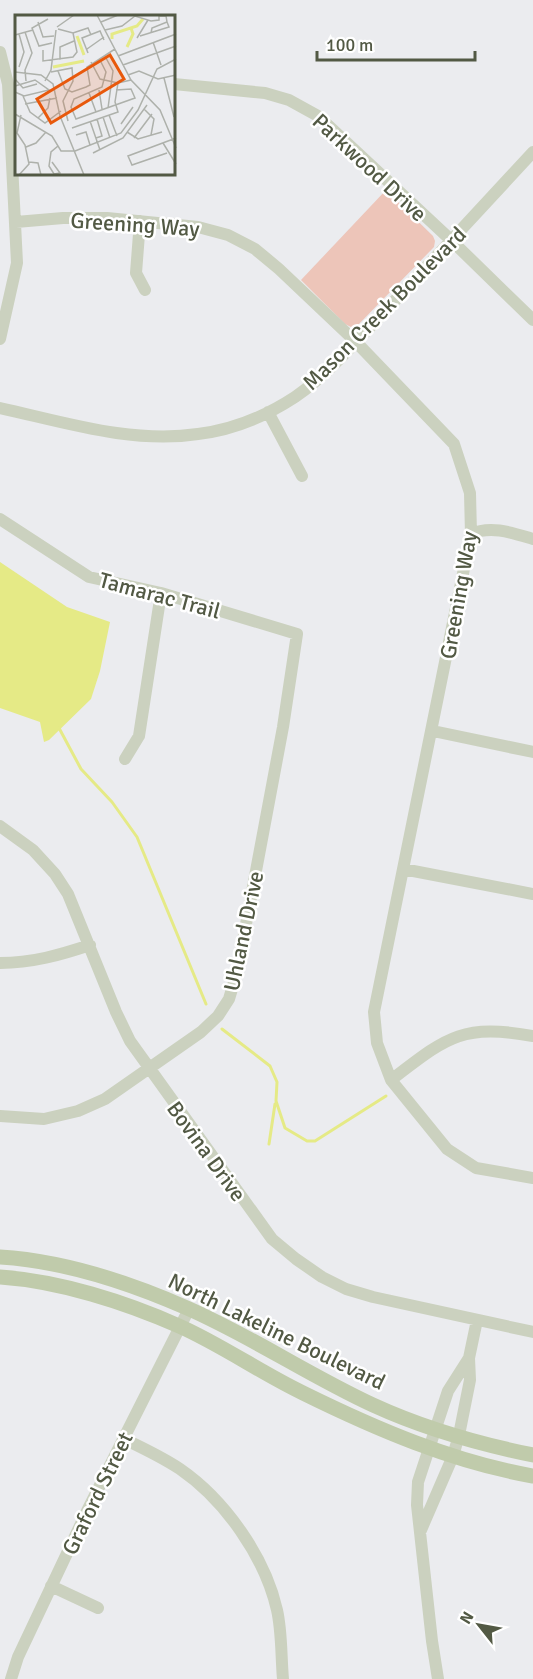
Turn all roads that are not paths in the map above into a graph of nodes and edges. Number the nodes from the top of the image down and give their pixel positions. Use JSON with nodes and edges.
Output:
{"nodes":[{"id":1,"x":0,"y":52,"type":"edge"},
{"id":2,"x":12,"y":83,"type":"edge"},
{"id":3,"x":176,"y":84,"type":"edge"},
{"id":4,"x":533,"y":152,"type":"edge"},
{"id":5,"x":140,"y":221,"type":"junction"},
{"id":6,"x":16,"y":222,"type":"junction"},
{"id":7,"x":452,"y":241,"type":"junction"},
{"id":8,"x":145,"y":290,"type":"dead end"},
{"id":9,"x":533,"y":320,"type":"edge"},
{"id":10,"x":0,"y":339,"type":"edge"},
{"id":11,"x":356,"y":342,"type":"junction"},
{"id":12,"x":0,"y":408,"type":"edge"},
{"id":13,"x":268,"y":412,"type":"junction"},
{"id":14,"x":302,"y":476,"type":"dead end"},
{"id":15,"x":0,"y":519,"type":"edge"},
{"id":16,"x":471,"y":534,"type":"junction"},
{"id":17,"x":533,"y":539,"type":"edge"},
{"id":18,"x":161,"y":593,"type":"junction"},
{"id":19,"x":297,"y":634,"type":"joint"},
{"id":20,"x":433,"y":731,"type":"junction"},
{"id":21,"x":533,"y":752,"type":"edge"},
{"id":22,"x":125,"y":759,"type":"dead end"},
{"id":23,"x":0,"y":826,"type":"edge"},
{"id":24,"x":403,"y":869,"type":"junction"},
{"id":25,"x":533,"y":894,"type":"edge"},
{"id":26,"x":90,"y":945,"type":"junction"},
{"id":27,"x":0,"y":963,"type":"edge"},
{"id":28,"x":533,"y":1036,"type":"edge"},
{"id":29,"x":148,"y":1068,"type":"junction"},
{"id":30,"x":391,"y":1080,"type":"junction"},
{"id":31,"x":0,"y":1116,"type":"edge"},
{"id":32,"x":533,"y":1178,"type":"edge"},
{"id":33,"x":0,"y":1257,"type":"edge"},
{"id":34,"x":0,"y":1277,"type":"edge"},
{"id":35,"x":189,"y":1309,"type":"junction"},
{"id":36,"x":477,"y":1320,"type":"junction"},
{"id":37,"x":179,"y":1326,"type":"junction"},
{"id":38,"x":533,"y":1332,"type":"edge"},
{"id":39,"x":469,"y":1358,"type":"junction"},
{"id":40,"x":435,"y":1429,"type":"junction"},
{"id":41,"x":459,"y":1435,"type":"junction"},
{"id":42,"x":124,"y":1439,"type":"junction"},
{"id":43,"x":429,"y":1448,"type":"junction"},
{"id":44,"x":533,"y":1455,"type":"edge"},
{"id":45,"x":453,"y":1456,"type":"junction"},
{"id":46,"x":533,"y":1476,"type":"edge"},
{"id":47,"x":421,"y":1531,"type":"junction"},
{"id":48,"x":51,"y":1586,"type":"junction"},
{"id":49,"x":98,"y":1608,"type":"dead end"},
{"id":50,"x":11,"y":1679,"type":"edge"},
{"id":51,"x":283,"y":1679,"type":"edge"},
{"id":52,"x":438,"y":1679,"type":"edge"}],
"edges":[{"from":1,"to":2,"type":"street"},
{"from":2,"to":6,"type":"street"},
{"from":3,"to":7,"type":"street","name":"Parkwood Drive"},
{"from":4,"to":7,"type":"street","name":"Mason Creek Boulevard"},
{"from":5,"to":6,"type":"street","name":"Greening Way"},
{"from":5,"to":8,"type":"street"},
{"from":5,"to":11,"type":"street","name":"Greening Way"},
{"from":6,"to":10,"type":"street"},
{"from":7,"to":9,"type":"street","name":"Parkwood Drive"},
{"from":7,"to":11,"type":"street","name":"Mason Creek Boulevard"},
{"from":11,"to":13,"type":"street","name":"Mason Creek Boulevard"},
{"from":11,"to":16,"type":"street","name":"Greening Way"},
{"from":12,"to":13,"type":"street","name":"Mason Creek Boulevard"},
{"from":13,"to":14,"type":"street"},
{"from":15,"to":18,"type":"street","name":"Tamarac Trail"},
{"from":16,"to":17,"type":"street"},
{"from":16,"to":20,"type":"street","name":"Greening Way"},
{"from":18,"to":19,"type":"street","name":"Tamarac Trail"},
{"from":18,"to":22,"type":"street"},
{"from":19,"to":29,"type":"street","name":"Uhland Drive"},
{"from":20,"to":21,"type":"street"},
{"from":20,"to":24,"type":"street","name":"Greening Way"},
{"from":23,"to":26,"type":"street","name":"Bovina Drive"},
{"from":24,"to":25,"type":"street"},
{"from":24,"to":30,"type":"street","name":"Greening Way"},
{"from":26,"to":27,"type":"street"},
{"from":26,"to":29,"type":"street","name":"Bovina Drive"},
{"from":28,"to":30,"type":"street"},
{"from":29,"to":31,"type":"street","name":"Uhland Drive"},
{"from":29,"to":36,"type":"street","name":"Bovina Drive"},
{"from":30,"to":32,"type":"street","name":"Greening Way"},
{"from":33,"to":35,"type":"main road","name":"North Lakeline Boulevard"},
{"from":34,"to":37,"type":"main road","name":"North Lakeline Boulevard"},
{"from":35,"to":37,"type":"street","name":"Graford Street"},
{"from":35,"to":40,"type":"main road","name":"North Lakeline Boulevard"},
{"from":36,"to":38,"type":"street","name":"Bovina Drive"},
{"from":36,"to":39,"type":"street"},
{"from":37,"to":42,"type":"street","name":"Graford Street"},
{"from":37,"to":43,"type":"main road","name":"North Lakeline Boulevard"},
{"from":39,"to":40,"type":"street"},
{"from":39,"to":41,"type":"street"},
{"from":40,"to":41,"type":"main road","name":"North Lakeline Boulevard"},
{"from":40,"to":43,"type":"street"},
{"from":41,"to":44,"type":"main road","name":"North Lakeline Boulevard"},
{"from":41,"to":45,"type":"street"},
{"from":42,"to":48,"type":"street","name":"Graford Street"},
{"from":42,"to":51,"type":"street"},
{"from":43,"to":45,"type":"main road","name":"North Lakeline Boulevard"},
{"from":43,"to":47,"type":"street"},
{"from":45,"to":46,"type":"main road","name":"North Lakeline Boulevard"},
{"from":45,"to":47,"type":"street"},
{"from":47,"to":52,"type":"street"},
{"from":48,"to":49,"type":"street"},
{"from":48,"to":50,"type":"street","name":"Graford Street"}]}
